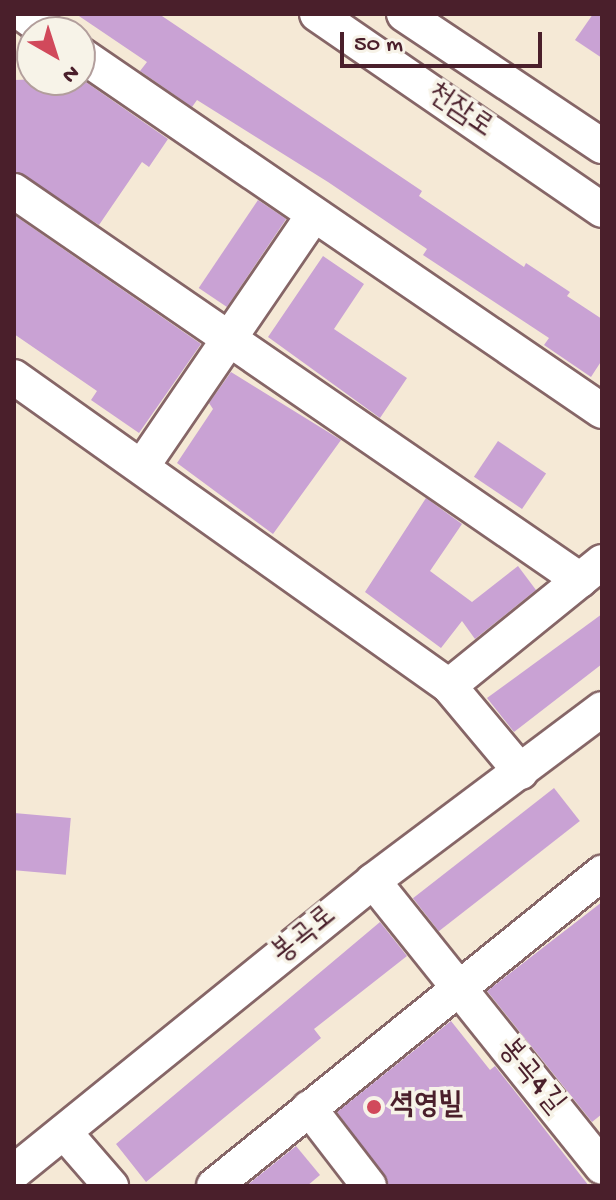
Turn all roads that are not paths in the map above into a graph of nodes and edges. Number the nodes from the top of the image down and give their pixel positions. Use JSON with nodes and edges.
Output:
{"nodes":[{"id":1,"x":317,"y":14,"type":"edge"},
{"id":2,"x":404,"y":14,"type":"edge"},
{"id":3,"x":96,"y":65,"type":"edge"},
{"id":4,"x":602,"y":146,"type":"edge"},
{"id":5,"x":14,"y":191,"type":"edge"},
{"id":6,"x":602,"y":210,"type":"edge"},
{"id":7,"x":313,"y":216,"type":"junction"},
{"id":8,"x":230,"y":339,"type":"junction"},
{"id":9,"x":14,"y":377,"type":"edge"},
{"id":10,"x":602,"y":411,"type":"edge"},
{"id":11,"x":143,"y":465,"type":"junction"},
{"id":12,"x":591,"y":571,"type":"edge"},
{"id":13,"x":449,"y":686,"type":"junction"},
{"id":14,"x":602,"y":709,"type":"edge"},
{"id":15,"x":521,"y":772,"type":"junction"},
{"id":16,"x":602,"y":873,"type":"edge"},
{"id":17,"x":373,"y":881,"type":"junction"},
{"id":18,"x":458,"y":987,"type":"junction"},
{"id":19,"x":309,"y":1108,"type":"junction"},
{"id":20,"x":64,"y":1132,"type":"junction"},
{"id":21,"x":602,"y":1167,"type":"edge"},
{"id":22,"x":14,"y":1172,"type":"edge"},
{"id":23,"x":111,"y":1186,"type":"edge"},
{"id":24,"x":214,"y":1186,"type":"edge"},
{"id":25,"x":369,"y":1186,"type":"edge"}],
"edges":[{"from":1,"to":6,"type":"street","name":"천잠로"},
{"from":2,"to":4,"type":"street","name":"천잠로"},
{"from":3,"to":7,"type":"street"},
{"from":5,"to":8,"type":"street"},
{"from":7,"to":8,"type":"street"},
{"from":7,"to":10,"type":"street"},
{"from":8,"to":11,"type":"street"},
{"from":8,"to":12,"type":"street"},
{"from":9,"to":11,"type":"street"},
{"from":11,"to":13,"type":"street"},
{"from":12,"to":13,"type":"street"},
{"from":13,"to":15,"type":"street"},
{"from":14,"to":15,"type":"street","name":"봉곡로"},
{"from":15,"to":17,"type":"street","name":"봉곡로"},
{"from":16,"to":18,"type":"street"},
{"from":17,"to":18,"type":"street","name":"봉곡4길"},
{"from":17,"to":20,"type":"street","name":"봉곡로"},
{"from":18,"to":19,"type":"street"},
{"from":18,"to":21,"type":"street","name":"봉곡4길"},
{"from":19,"to":24,"type":"street"},
{"from":19,"to":25,"type":"street"},
{"from":20,"to":22,"type":"street","name":"봉곡로"},
{"from":20,"to":23,"type":"street"}]}
